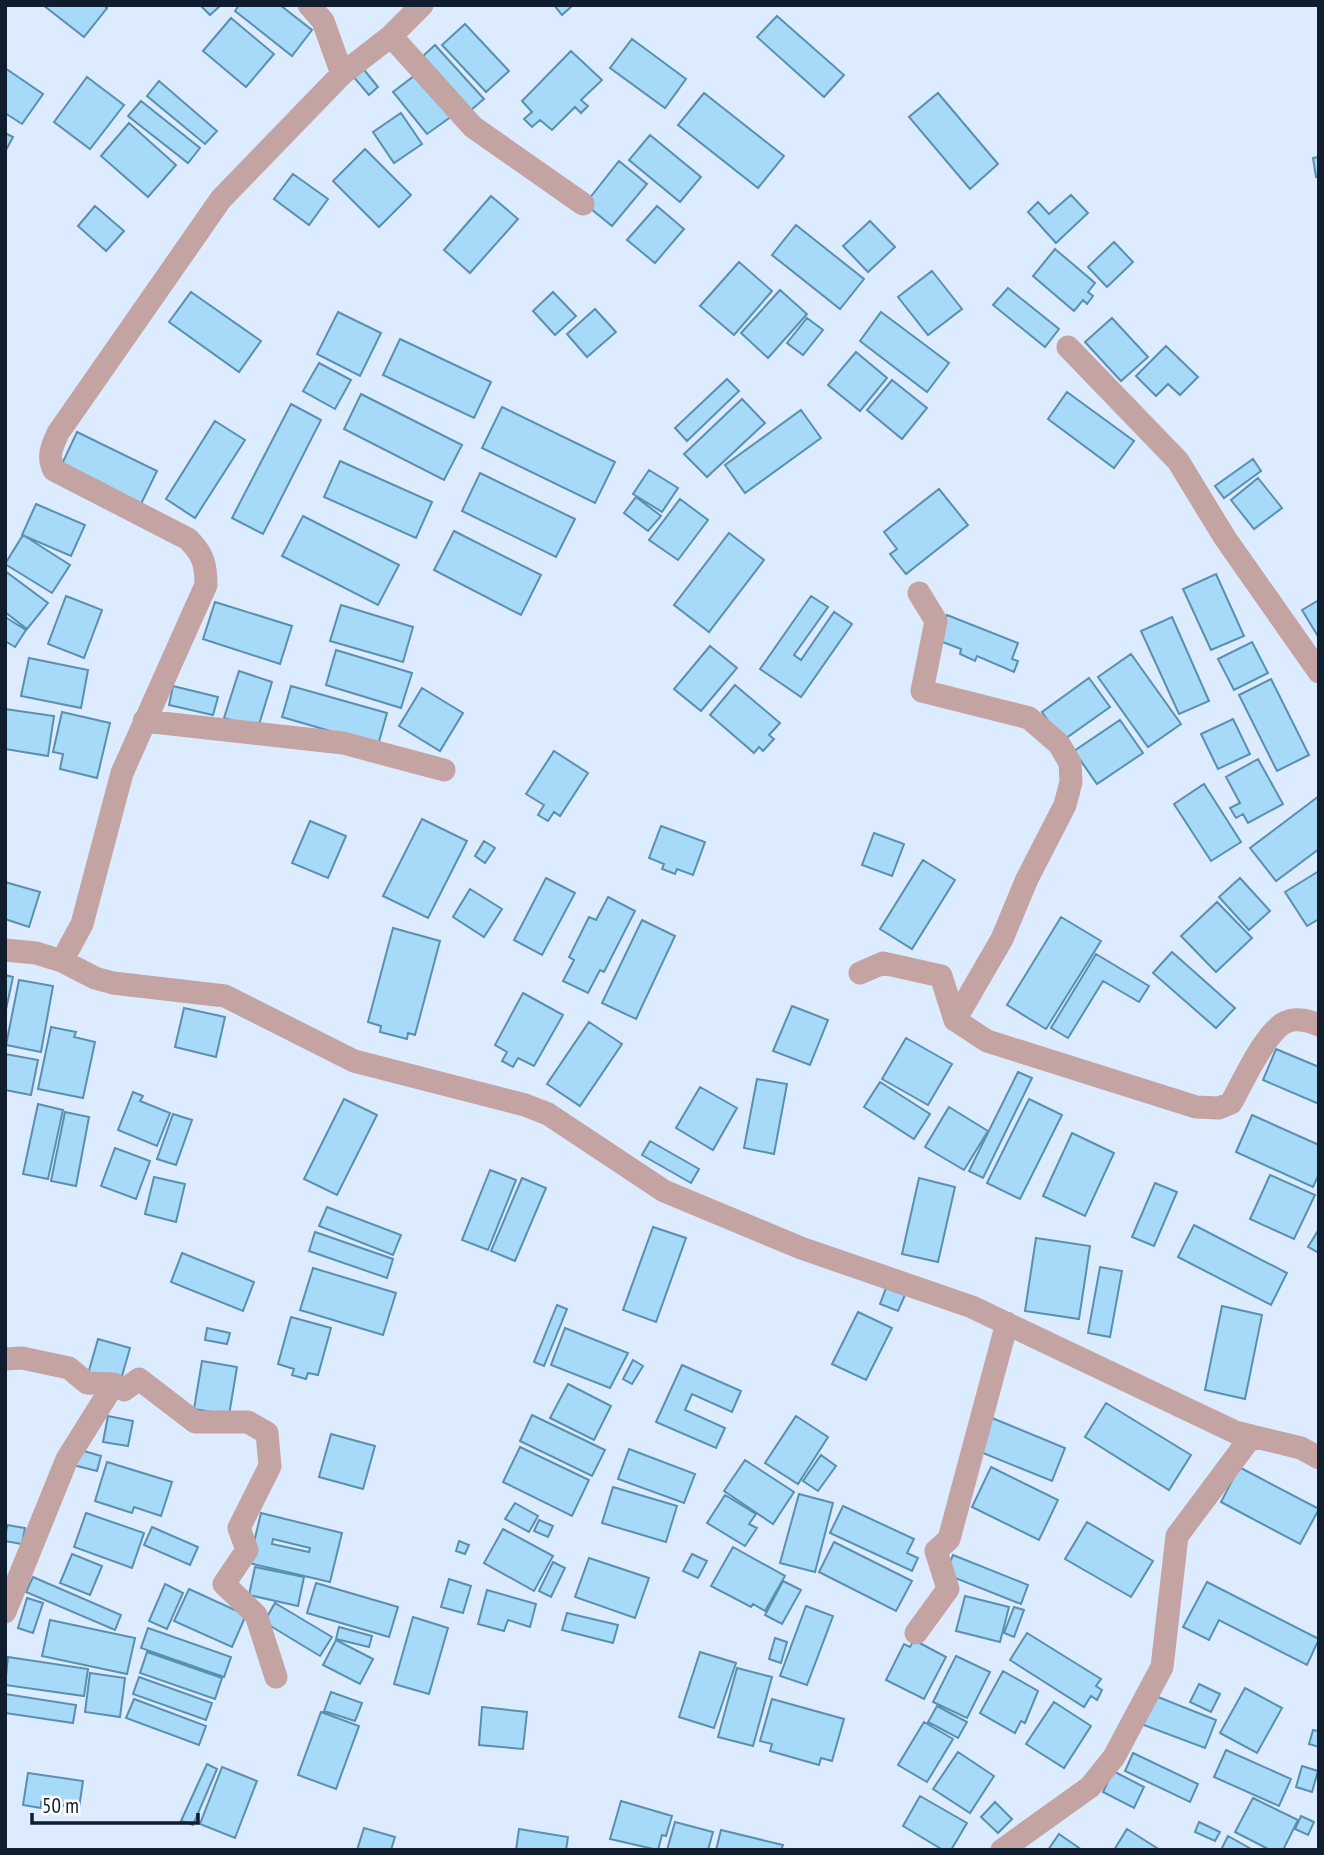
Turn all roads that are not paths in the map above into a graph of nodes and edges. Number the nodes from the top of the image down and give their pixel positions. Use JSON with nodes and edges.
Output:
{"nodes":[{"id":1,"x":309,"y":5,"type":"edge"},
{"id":2,"x":422,"y":5,"type":"edge"},
{"id":3,"x":391,"y":36,"type":"junction"},
{"id":4,"x":342,"y":74,"type":"junction"},
{"id":5,"x":583,"y":204,"type":"dead end"},
{"id":6,"x":1068,"y":347,"type":"dead end"},
{"id":7,"x":919,"y":593,"type":"dead end"},
{"id":8,"x":1319,"y":672,"type":"edge"},
{"id":9,"x":144,"y":721,"type":"junction"},
{"id":10,"x":444,"y":770,"type":"dead end"},
{"id":11,"x":5,"y":950,"type":"edge"},
{"id":12,"x":62,"y":961,"type":"junction"},
{"id":13,"x":860,"y":973,"type":"dead end"},
{"id":14,"x":955,"y":1020,"type":"junction"},
{"id":15,"x":1319,"y":1025,"type":"edge"},
{"id":16,"x":1007,"y":1323,"type":"junction"},
{"id":17,"x":5,"y":1359,"type":"edge"},
{"id":18,"x":114,"y":1384,"type":"junction"},
{"id":19,"x":1251,"y":1437,"type":"junction"},
{"id":20,"x":1319,"y":1458,"type":"edge"},
{"id":21,"x":5,"y":1612,"type":"edge"},
{"id":22,"x":916,"y":1633,"type":"dead end"},
{"id":23,"x":276,"y":1677,"type":"dead end"},
{"id":24,"x":1002,"y":1850,"type":"edge"}],
"edges":[{"from":1,"to":4,"type":"street"},
{"from":2,"to":3,"type":"street"},
{"from":3,"to":4,"type":"street"},
{"from":3,"to":5,"type":"street"},
{"from":4,"to":9,"type":"street"},
{"from":6,"to":8,"type":"street"},
{"from":7,"to":14,"type":"street"},
{"from":9,"to":10,"type":"street"},
{"from":9,"to":12,"type":"street"},
{"from":11,"to":12,"type":"street"},
{"from":12,"to":16,"type":"street"},
{"from":13,"to":14,"type":"street"},
{"from":14,"to":15,"type":"street"},
{"from":16,"to":19,"type":"street"},
{"from":16,"to":22,"type":"street"},
{"from":17,"to":18,"type":"street"},
{"from":18,"to":21,"type":"street"},
{"from":18,"to":23,"type":"street"},
{"from":19,"to":20,"type":"street"},
{"from":19,"to":24,"type":"street"}]}
